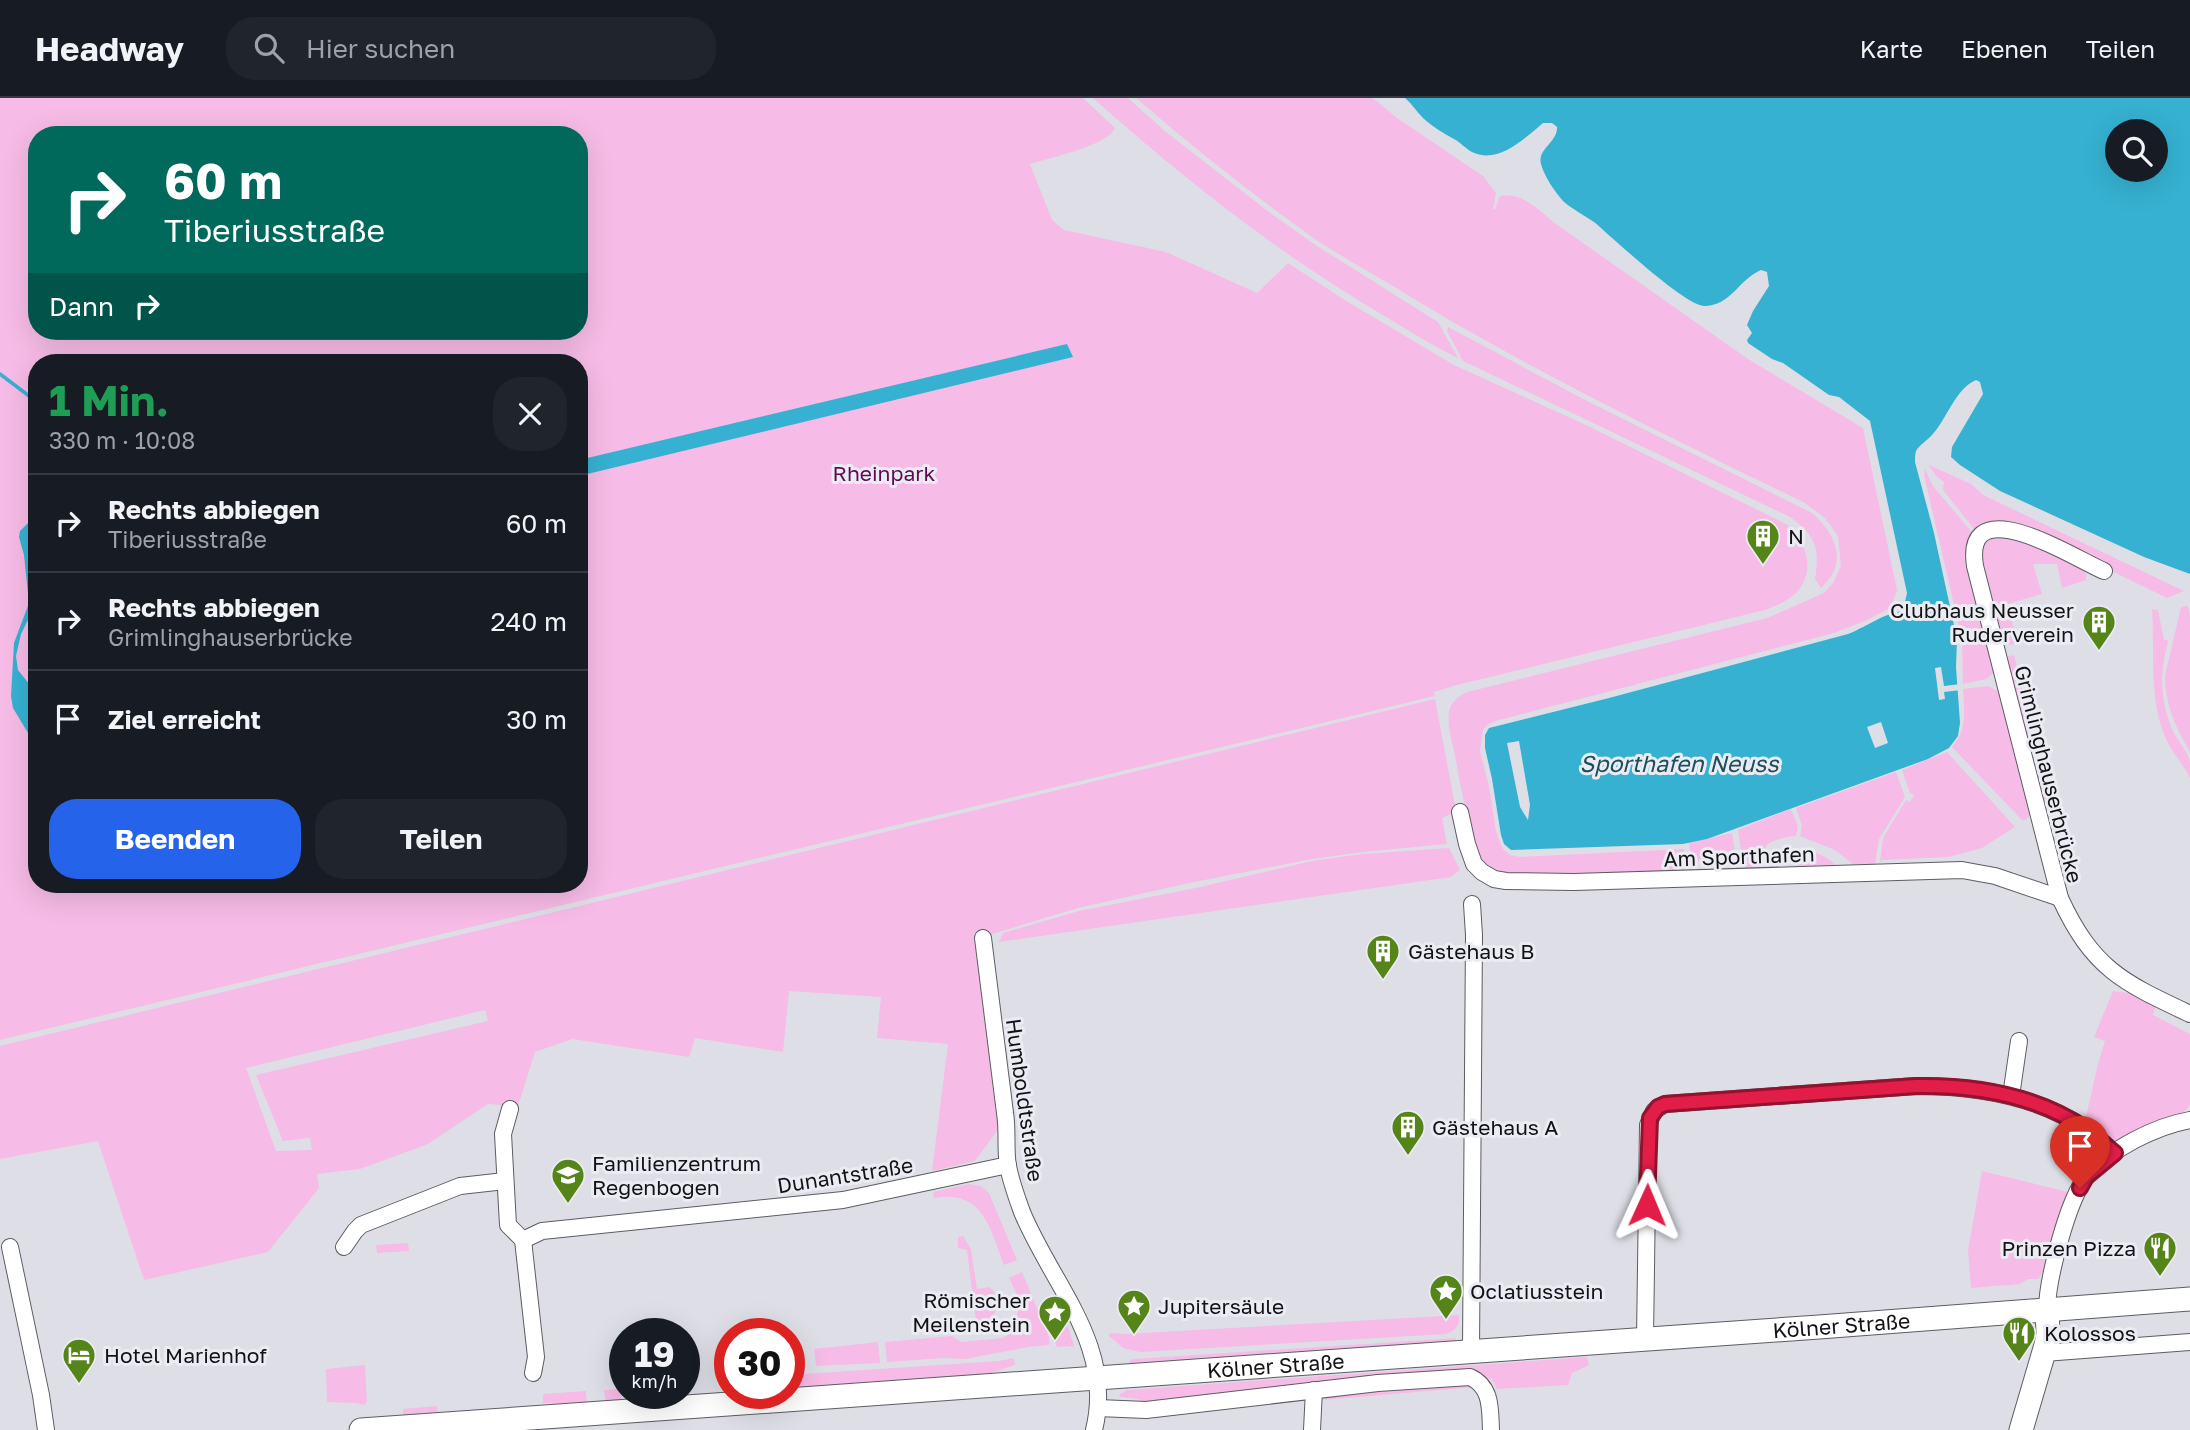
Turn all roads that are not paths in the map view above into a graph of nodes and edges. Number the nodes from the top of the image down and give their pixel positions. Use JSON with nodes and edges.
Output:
{"nodes":[{"id":1,"x":2104,"y":571,"type":"dead end"},
{"id":2,"x":1460,"y":812,"type":"dead end"},
{"id":3,"x":2060,"y":898,"type":"junction"},
{"id":4,"x":1472,"y":904,"type":"dead end"},
{"id":5,"x":982,"y":938,"type":"dead end"},
{"id":6,"x":2190,"y":1014,"type":"edge"},
{"id":7,"x":2019,"y":1041,"type":"dead end"},
{"id":8,"x":2011,"y":1096,"type":"junction"},
{"id":9,"x":510,"y":1109,"type":"dead end"},
{"id":10,"x":2189,"y":1118,"type":"edge"},
{"id":11,"x":2115,"y":1153,"type":"junction"},
{"id":12,"x":1008,"y":1165,"type":"junction"},
{"id":13,"x":505,"y":1181,"type":"junction"},
{"id":14,"x":523,"y":1240,"type":"junction"},
{"id":15,"x":10,"y":1247,"type":"dead end"},
{"id":16,"x":344,"y":1247,"type":"dead end"},
{"id":17,"x":2190,"y":1299,"type":"edge"},
{"id":18,"x":2047,"y":1310,"type":"junction"},
{"id":19,"x":1645,"y":1339,"type":"junction"},
{"id":20,"x":2190,"y":1342,"type":"edge"},
{"id":21,"x":1471,"y":1351,"type":"junction"},
{"id":22,"x":2044,"y":1353,"type":"junction"},
{"id":23,"x":533,"y":1373,"type":"dead end"},
{"id":24,"x":1098,"y":1377,"type":"junction"},
{"id":25,"x":1314,"y":1390,"type":"junction"},
{"id":26,"x":1098,"y":1408,"type":"junction"},
{"id":27,"x":46,"y":1430,"type":"edge"},
{"id":28,"x":361,"y":1430,"type":"edge"},
{"id":29,"x":1094,"y":1430,"type":"edge"},
{"id":30,"x":1311,"y":1430,"type":"edge"},
{"id":31,"x":1491,"y":1430,"type":"edge"},
{"id":32,"x":2021,"y":1430,"type":"edge"}],
"edges":[{"from":1,"to":3,"type":"street","name":"Grimlinghauserbrücke"},
{"from":2,"to":3,"type":"street","name":"Am Sporthafen"},
{"from":3,"to":6,"type":"street","name":"Grimlinghauserbrücke"},
{"from":4,"to":21,"type":"street"},
{"from":5,"to":12,"type":"street","name":"Humboldtstraße"},
{"from":7,"to":8,"type":"street"},
{"from":8,"to":11,"type":"street"},
{"from":8,"to":19,"type":"street"},
{"from":9,"to":13,"type":"street"},
{"from":10,"to":11,"type":"street"},
{"from":11,"to":18,"type":"street"},
{"from":12,"to":14,"type":"street","name":"Dunantstraße"},
{"from":12,"to":24,"type":"street","name":"Humboldtstraße"},
{"from":13,"to":14,"type":"street"},
{"from":13,"to":16,"type":"street"},
{"from":14,"to":23,"type":"street"},
{"from":15,"to":27,"type":"street"},
{"from":17,"to":18,"type":"main road","name":"Kölner Straße"},
{"from":18,"to":19,"type":"main road","name":"Kölner Straße"},
{"from":18,"to":22,"type":"main road"},
{"from":19,"to":21,"type":"main road","name":"Kölner Straße"},
{"from":20,"to":22,"type":"street"},
{"from":21,"to":24,"type":"main road","name":"Kölner Straße"},
{"from":22,"to":32,"type":"main road"},
{"from":24,"to":26,"type":"street","name":"Humboldtstraße"},
{"from":24,"to":28,"type":"main road","name":"Kölner Straße"},
{"from":25,"to":26,"type":"street","name":"Kölner Straße"},
{"from":25,"to":30,"type":"street"},
{"from":25,"to":31,"type":"street","name":"Kölner Straße"},
{"from":26,"to":29,"type":"street","name":"Humboldtstraße"}]}
